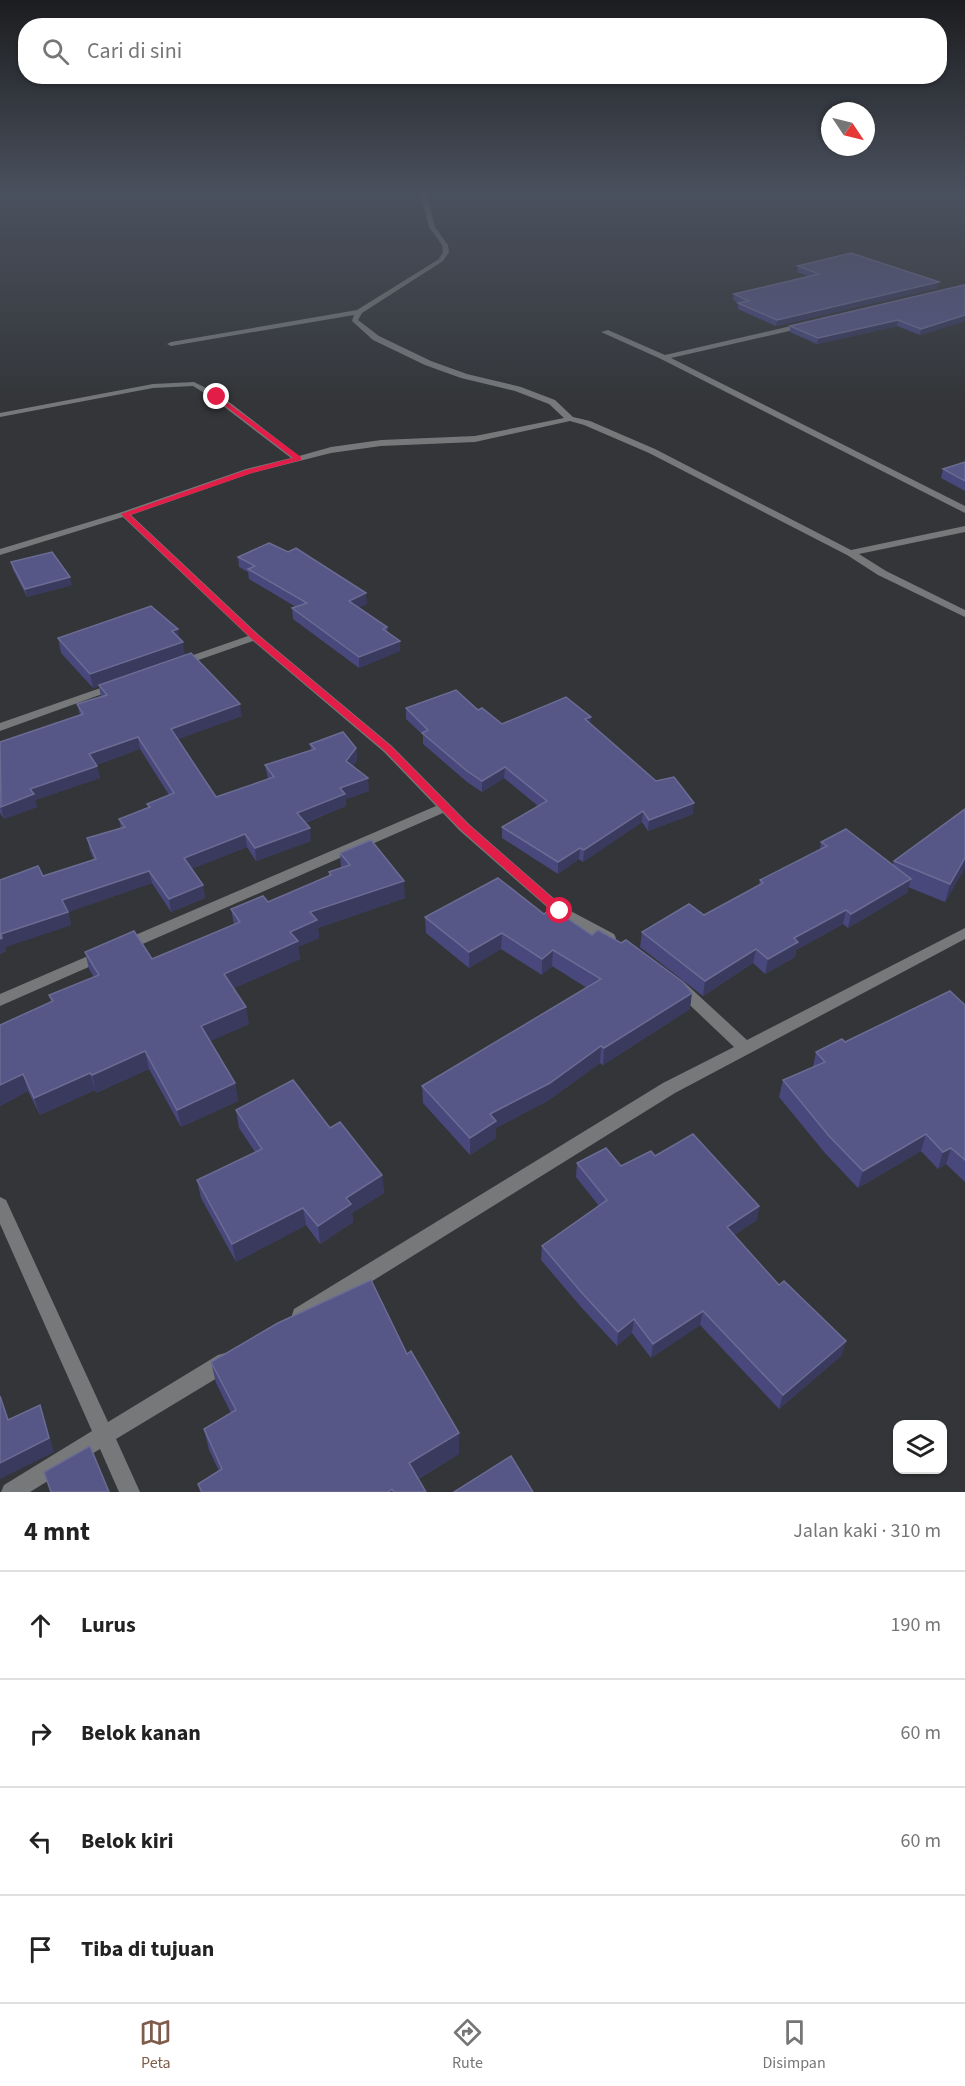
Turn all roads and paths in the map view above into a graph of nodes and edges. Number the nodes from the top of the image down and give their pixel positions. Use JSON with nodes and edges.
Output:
{"nodes":[{"id":1,"x":434,"y":265,"type":"edge"},
{"id":2,"x":359,"y":312,"type":"junction"},
{"id":3,"x":816,"y":322,"type":"edge"},
{"id":4,"x":605,"y":332,"type":"dead end"},
{"id":5,"x":171,"y":344,"type":"dead end"},
{"id":6,"x":664,"y":357,"type":"junction"},
{"id":7,"x":0,"y":415,"type":"edge"},
{"id":8,"x":570,"y":419,"type":"junction"},
{"id":9,"x":298,"y":459,"type":"junction"},
{"id":10,"x":965,"y":510,"type":"edge"},
{"id":11,"x":125,"y":514,"type":"junction"},
{"id":12,"x":965,"y":529,"type":"edge"},
{"id":13,"x":0,"y":552,"type":"edge"},
{"id":14,"x":850,"y":552,"type":"junction"},
{"id":15,"x":965,"y":615,"type":"edge"},
{"id":16,"x":255,"y":637,"type":"junction"},
{"id":17,"x":166,"y":668,"type":"edge"},
{"id":18,"x":122,"y":684,"type":"edge"},
{"id":19,"x":0,"y":727,"type":"edge"},
{"id":20,"x":445,"y":807,"type":"junction"},
{"id":21,"x":965,"y":933,"type":"edge"},
{"id":22,"x":625,"y":946,"type":"edge"},
{"id":23,"x":669,"y":980,"type":"edge"},
{"id":24,"x":0,"y":1000,"type":"edge"},
{"id":25,"x":745,"y":1048,"type":"junction"},
{"id":26,"x":0,"y":1205,"type":"edge"},
{"id":27,"x":288,"y":1323,"type":"edge"},
{"id":28,"x":237,"y":1354,"type":"edge"},
{"id":29,"x":105,"y":1436,"type":"junction"},
{"id":30,"x":11,"y":1492,"type":"edge"},
{"id":31,"x":130,"y":1492,"type":"edge"}],
"edges":[{"from":1,"to":2,"type":"street"},
{"from":2,"to":5,"type":"street"},
{"from":2,"to":8,"type":"street"},
{"from":3,"to":6,"type":"street"},
{"from":4,"to":6,"type":"street"},
{"from":6,"to":10,"type":"street"},
{"from":7,"to":9,"type":"street"},
{"from":8,"to":9,"type":"street"},
{"from":8,"to":14,"type":"street"},
{"from":9,"to":11,"type":"street"},
{"from":11,"to":13,"type":"street"},
{"from":11,"to":16,"type":"street"},
{"from":12,"to":14,"type":"street"},
{"from":14,"to":15,"type":"street"},
{"from":16,"to":17,"type":"street"},
{"from":16,"to":20,"type":"street"},
{"from":18,"to":19,"type":"street"},
{"from":20,"to":22,"type":"street"},
{"from":20,"to":24,"type":"street"},
{"from":21,"to":25,"type":"street"},
{"from":23,"to":25,"type":"street"},
{"from":25,"to":27,"type":"street"},
{"from":26,"to":29,"type":"street"},
{"from":28,"to":29,"type":"street"},
{"from":29,"to":30,"type":"street"},
{"from":29,"to":31,"type":"street"}]}
